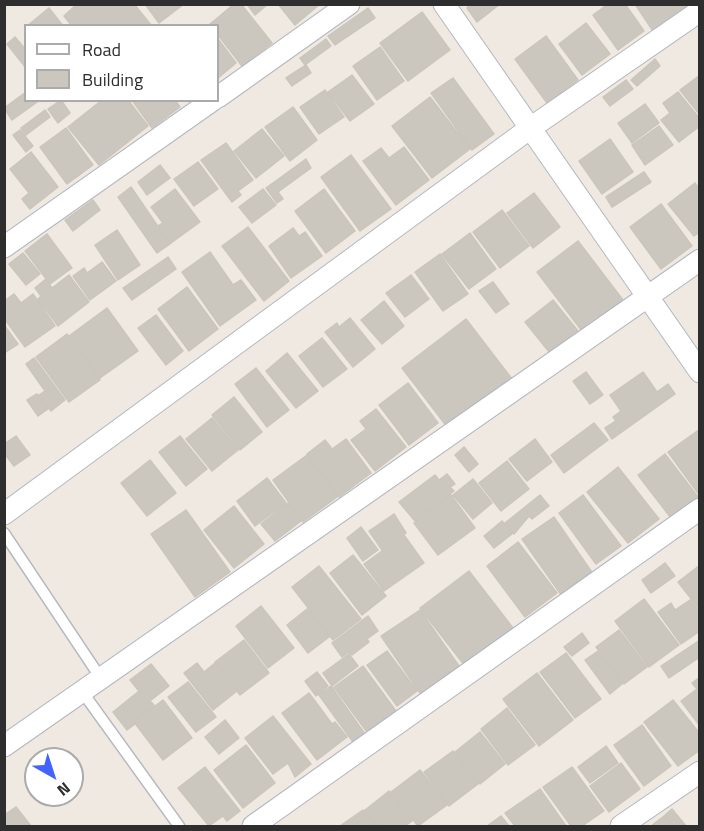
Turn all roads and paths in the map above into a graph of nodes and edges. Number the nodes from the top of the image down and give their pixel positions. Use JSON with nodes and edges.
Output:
{"nodes":[{"id":1,"x":349,"y":4,"type":"edge"},
{"id":2,"x":444,"y":4,"type":"edge"},
{"id":3,"x":699,"y":11,"type":"edge"},
{"id":4,"x":219,"y":96,"type":"edge"},
{"id":5,"x":210,"y":102,"type":"edge"},
{"id":6,"x":529,"y":129,"type":"junction"},
{"id":7,"x":4,"y":247,"type":"edge"},
{"id":8,"x":699,"y":260,"type":"edge"},
{"id":9,"x":648,"y":296,"type":"junction"},
{"id":10,"x":699,"y":372,"type":"edge"},
{"id":11,"x":699,"y":509,"type":"edge"},
{"id":12,"x":4,"y":514,"type":"edge"},
{"id":13,"x":4,"y":534,"type":"edge"},
{"id":14,"x":100,"y":677,"type":"junction"},
{"id":15,"x":81,"y":690,"type":"junction"},
{"id":16,"x":4,"y":746,"type":"edge"},
{"id":17,"x":699,"y":772,"type":"edge"},
{"id":18,"x":179,"y":826,"type":"edge"},
{"id":19,"x":253,"y":826,"type":"edge"},
{"id":20,"x":621,"y":826,"type":"edge"}],
"edges":[{"from":1,"to":4,"type":"street"},
{"from":2,"to":6,"type":"street"},
{"from":3,"to":6,"type":"street"},
{"from":5,"to":7,"type":"street"},
{"from":6,"to":9,"type":"street"},
{"from":6,"to":12,"type":"street"},
{"from":8,"to":9,"type":"street"},
{"from":9,"to":10,"type":"street"},
{"from":9,"to":14,"type":"street"},
{"from":11,"to":19,"type":"street"},
{"from":13,"to":14,"type":"lane"},
{"from":14,"to":15,"type":"street"},
{"from":15,"to":16,"type":"street"},
{"from":15,"to":18,"type":"lane"},
{"from":17,"to":20,"type":"street"}]}
